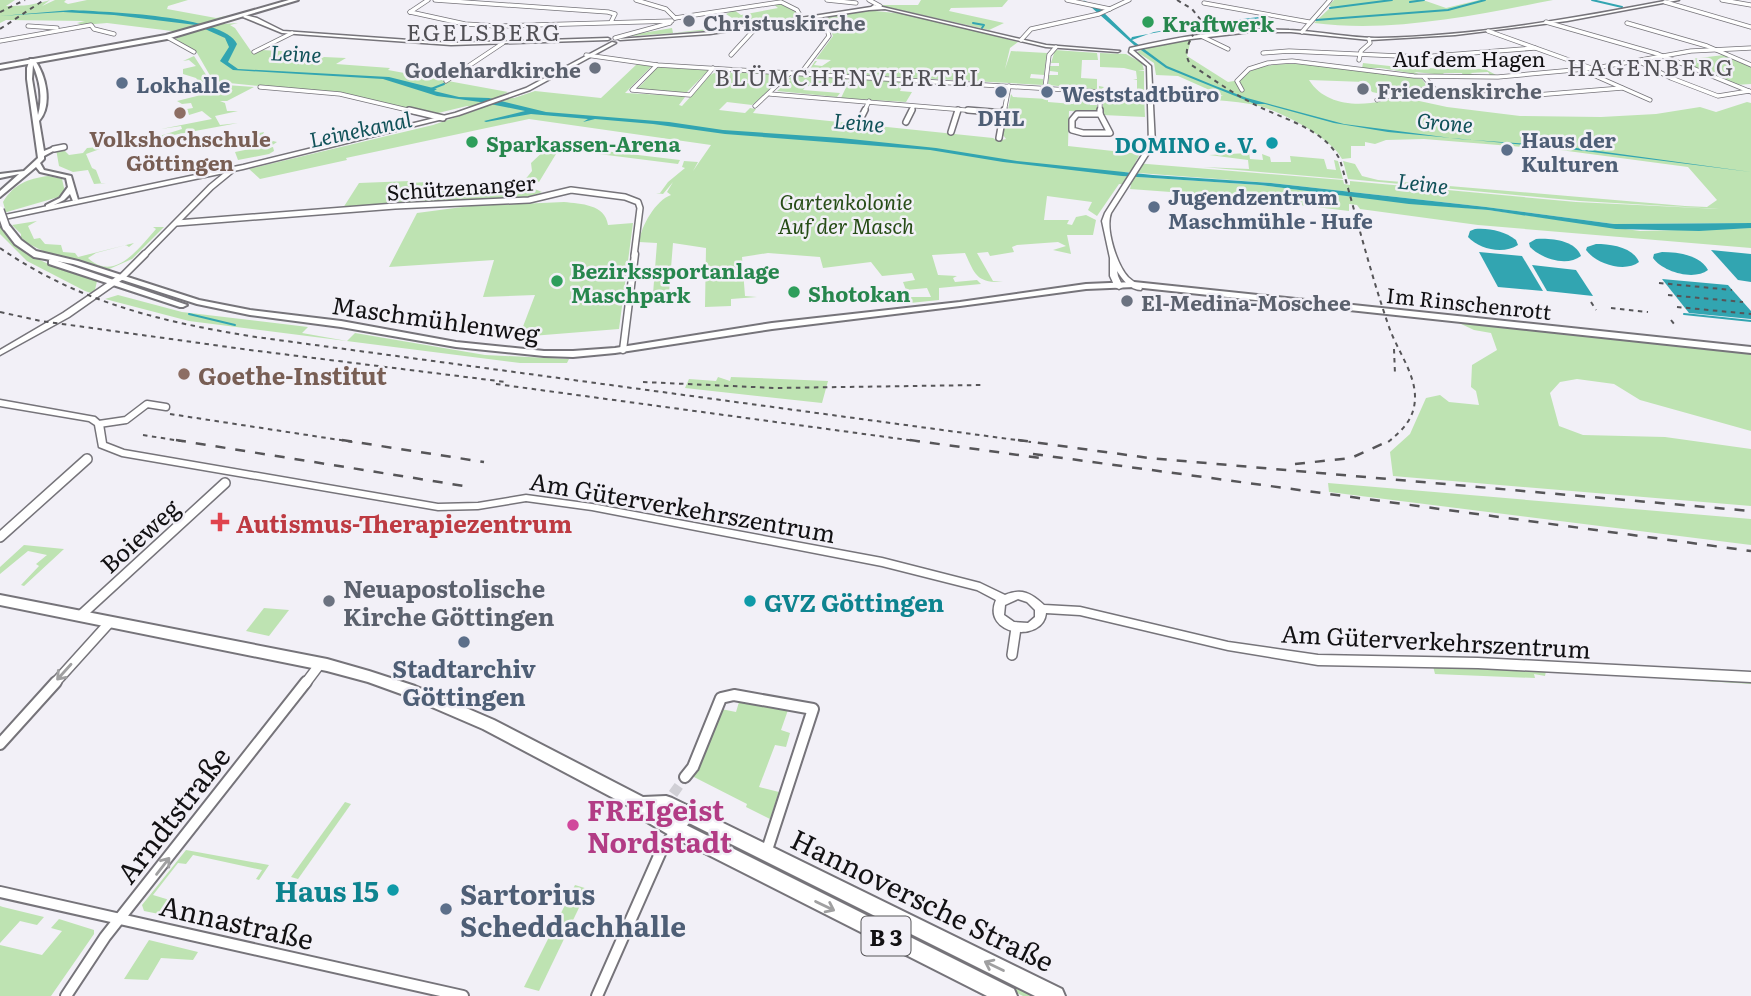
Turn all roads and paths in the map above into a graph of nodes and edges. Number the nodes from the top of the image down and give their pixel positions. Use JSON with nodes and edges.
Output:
{"nodes":[{"id":1,"x":288,"y":0,"type":"edge"},
{"id":2,"x":295,"y":0,"type":"edge"},
{"id":3,"x":428,"y":0,"type":"edge"},
{"id":4,"x":435,"y":0,"type":"edge"},
{"id":5,"x":636,"y":0,"type":"edge"},
{"id":6,"x":827,"y":0,"type":"edge"},
{"id":7,"x":1067,"y":0,"type":"edge"},
{"id":8,"x":1129,"y":0,"type":"edge"},
{"id":9,"x":1330,"y":0,"type":"edge"},
{"id":10,"x":1677,"y":0,"type":"edge"},
{"id":11,"x":1726,"y":0,"type":"edge"},
{"id":12,"x":1665,"y":2,"type":"junction"},
{"id":13,"x":856,"y":3,"type":"dead end"},
{"id":14,"x":1204,"y":3,"type":"dead end"},
{"id":15,"x":871,"y":5,"type":"edge"},
{"id":16,"x":1751,"y":5,"type":"edge"},
{"id":17,"x":1110,"y":9,"type":"junction"},
{"id":18,"x":243,"y":15,"type":"junction"},
{"id":19,"x":812,"y":18,"type":"junction"},
{"id":20,"x":802,"y":19,"type":"junction"},
{"id":21,"x":673,"y":20,"type":"junction"},
{"id":22,"x":611,"y":22,"type":"junction"},
{"id":23,"x":1309,"y":22,"type":"junction"},
{"id":24,"x":1546,"y":22,"type":"junction"},
{"id":25,"x":1627,"y":23,"type":"dead end"},
{"id":26,"x":28,"y":26,"type":"dead end"},
{"id":27,"x":752,"y":27,"type":"junction"},
{"id":28,"x":1751,"y":27,"type":"edge"},
{"id":29,"x":59,"y":30,"type":"junction"},
{"id":30,"x":1488,"y":30,"type":"junction"},
{"id":31,"x":1301,"y":32,"type":"junction"},
{"id":32,"x":180,"y":33,"type":"junction"},
{"id":33,"x":292,"y":33,"type":"junction"},
{"id":34,"x":114,"y":34,"type":"dead end"},
{"id":35,"x":1201,"y":36,"type":"junction"},
{"id":36,"x":167,"y":37,"type":"junction"},
{"id":37,"x":1369,"y":39,"type":"junction"},
{"id":38,"x":1021,"y":40,"type":"junction"},
{"id":39,"x":0,"y":41,"type":"edge"},
{"id":40,"x":607,"y":41,"type":"junction"},
{"id":41,"x":618,"y":41,"type":"junction"},
{"id":42,"x":503,"y":43,"type":"junction"},
{"id":43,"x":1056,"y":47,"type":"junction"},
{"id":44,"x":1228,"y":48,"type":"dead end"},
{"id":45,"x":1535,"y":48,"type":"junction"},
{"id":46,"x":1751,"y":48,"type":"edge"},
{"id":47,"x":1131,"y":49,"type":"junction"},
{"id":48,"x":1711,"y":49,"type":"junction"},
{"id":49,"x":194,"y":52,"type":"dead end"},
{"id":50,"x":254,"y":52,"type":"dead end"},
{"id":51,"x":1263,"y":53,"type":"dead end"},
{"id":52,"x":731,"y":55,"type":"dead end"},
{"id":53,"x":589,"y":56,"type":"junction"},
{"id":54,"x":1360,"y":56,"type":"junction"},
{"id":55,"x":1661,"y":56,"type":"junction"},
{"id":56,"x":1637,"y":61,"type":"junction"},
{"id":57,"x":33,"y":64,"type":"junction"},
{"id":58,"x":657,"y":65,"type":"junction"},
{"id":59,"x":1751,"y":65,"type":"edge"},
{"id":60,"x":3,"y":66,"type":"edge"},
{"id":61,"x":1357,"y":66,"type":"junction"},
{"id":62,"x":713,"y":68,"type":"junction"},
{"id":63,"x":1594,"y":69,"type":"junction"},
{"id":64,"x":1582,"y":70,"type":"junction"},
{"id":65,"x":790,"y":73,"type":"junction"},
{"id":66,"x":801,"y":74,"type":"junction"},
{"id":67,"x":1424,"y":77,"type":"junction"},
{"id":68,"x":446,"y":81,"type":"dead end"},
{"id":69,"x":1009,"y":86,"type":"junction"},
{"id":70,"x":260,"y":87,"type":"dead end"},
{"id":71,"x":1045,"y":88,"type":"junction"},
{"id":72,"x":1622,"y":88,"type":"junction"},
{"id":73,"x":1242,"y":90,"type":"dead end"},
{"id":74,"x":1435,"y":90,"type":"junction"},
{"id":75,"x":1751,"y":91,"type":"edge"},
{"id":76,"x":1100,"y":92,"type":"junction"},
{"id":77,"x":770,"y":94,"type":"junction"},
{"id":78,"x":1151,"y":94,"type":"junction"},
{"id":79,"x":42,"y":95,"type":"junction"},
{"id":80,"x":32,"y":97,"type":"junction"},
{"id":81,"x":1377,"y":100,"type":"dead end"},
{"id":82,"x":1650,"y":100,"type":"dead end"},
{"id":83,"x":869,"y":101,"type":"junction"},
{"id":84,"x":755,"y":106,"type":"dead end"},
{"id":85,"x":913,"y":107,"type":"junction"},
{"id":86,"x":958,"y":110,"type":"junction"},
{"id":87,"x":1004,"y":113,"type":"junction"},
{"id":88,"x":1100,"y":114,"type":"junction"},
{"id":89,"x":442,"y":118,"type":"junction"},
{"id":90,"x":861,"y":118,"type":"dead end"},
{"id":91,"x":38,"y":122,"type":"junction"},
{"id":92,"x":906,"y":122,"type":"dead end"},
{"id":93,"x":951,"y":132,"type":"dead end"},
{"id":94,"x":999,"y":138,"type":"dead end"},
{"id":95,"x":64,"y":146,"type":"dead end"},
{"id":96,"x":54,"y":149,"type":"joint"},
{"id":97,"x":41,"y":151,"type":"junction"},
{"id":98,"x":37,"y":164,"type":"junction"},
{"id":99,"x":217,"y":172,"type":"junction"},
{"id":100,"x":58,"y":173,"type":"junction"},
{"id":101,"x":0,"y":179,"type":"edge"},
{"id":102,"x":211,"y":187,"type":"junction"},
{"id":103,"x":6,"y":188,"type":"junction"},
{"id":104,"x":71,"y":188,"type":"junction"},
{"id":105,"x":0,"y":195,"type":"edge"},
{"id":106,"x":76,"y":201,"type":"junction"},
{"id":107,"x":48,"y":206,"type":"junction"},
{"id":108,"x":0,"y":210,"type":"edge"},
{"id":109,"x":0,"y":217,"type":"edge"},
{"id":110,"x":177,"y":223,"type":"junction"},
{"id":111,"x":1113,"y":257,"type":"junction"},
{"id":112,"x":121,"y":281,"type":"junction"},
{"id":113,"x":1117,"y":285,"type":"junction"},
{"id":114,"x":1135,"y":286,"type":"junction"},
{"id":115,"x":623,"y":350,"type":"junction"},
{"id":116,"x":1751,"y":350,"type":"edge"},
{"id":117,"x":0,"y":353,"type":"edge"},
{"id":118,"x":0,"y":403,"type":"edge"},
{"id":119,"x":166,"y":407,"type":"dead end"},
{"id":120,"x":99,"y":424,"type":"junction"},
{"id":121,"x":87,"y":459,"type":"dead end"},
{"id":122,"x":225,"y":483,"type":"dead end"},
{"id":123,"x":0,"y":537,"type":"edge"},
{"id":124,"x":1003,"y":599,"type":"junction"},
{"id":125,"x":0,"y":600,"type":"edge"},
{"id":126,"x":1041,"y":609,"type":"junction"},
{"id":127,"x":80,"y":615,"type":"junction"},
{"id":128,"x":110,"y":622,"type":"junction"},
{"id":129,"x":1016,"y":628,"type":"junction"},
{"id":130,"x":1012,"y":655,"type":"dead end"},
{"id":131,"x":320,"y":664,"type":"junction"},
{"id":132,"x":1751,"y":677,"type":"edge"},
{"id":133,"x":0,"y":744,"type":"edge"},
{"id":134,"x":685,"y":777,"type":"tunnel mouth"},
{"id":135,"x":642,"y":804,"type":"junction"},
{"id":136,"x":688,"y":815,"type":"junction"},
{"id":137,"x":674,"y":834,"type":"junction"},
{"id":138,"x":766,"y":853,"type":"junction"},
{"id":139,"x":764,"y":876,"type":"joint"},
{"id":140,"x":0,"y":892,"type":"edge"},
{"id":141,"x":120,"y":920,"type":"junction"},
{"id":142,"x":66,"y":996,"type":"edge"},
{"id":143,"x":463,"y":996,"type":"edge"},
{"id":144,"x":597,"y":996,"type":"edge"},
{"id":145,"x":1007,"y":996,"type":"edge"},
{"id":146,"x":1055,"y":996,"type":"edge"}],
"edges":[{"from":1,"to":18,"type":"main road"},
{"from":2,"to":18,"type":"main road"},
{"from":3,"to":22,"type":"street"},
{"from":4,"to":22,"type":"street"},
{"from":5,"to":21,"type":"street"},
{"from":6,"to":13,"type":"street"},
{"from":7,"to":17,"type":"street"},
{"from":8,"to":17,"type":"street"},
{"from":9,"to":23,"type":"street"},
{"from":10,"to":12,"type":"street"},
{"from":11,"to":16,"type":"street"},
{"from":12,"to":24,"type":"street"},
{"from":12,"to":28,"type":"street"},
{"from":14,"to":23,"type":"street"},
{"from":15,"to":19,"type":"street"},
{"from":15,"to":38,"type":"street"},
{"from":17,"to":38,"type":"street"},
{"from":18,"to":32,"type":"main road"},
{"from":18,"to":33,"type":"street"},
{"from":19,"to":20,"type":"street"},
{"from":19,"to":66,"type":"street"},
{"from":20,"to":21,"type":"street"},
{"from":20,"to":27,"type":"street"},
{"from":21,"to":22,"type":"street"},
{"from":21,"to":41,"type":"street"},
{"from":23,"to":31,"type":"street"},
{"from":24,"to":30,"type":"street"},
{"from":24,"to":55,"type":"street"},
{"from":25,"to":48,"type":"street"},
{"from":26,"to":29,"type":"street"},
{"from":27,"to":41,"type":"street"},
{"from":27,"to":52,"type":"street"},
{"from":29,"to":34,"type":"street"},
{"from":29,"to":39,"type":"street"},
{"from":30,"to":37,"type":"street"},
{"from":30,"to":45,"type":"street"},
{"from":31,"to":35,"type":"street"},
{"from":31,"to":37,"type":"street"},
{"from":32,"to":36,"type":"main road"},
{"from":32,"to":57,"type":"main road"},
{"from":33,"to":42,"type":"street"},
{"from":33,"to":50,"type":"street"},
{"from":35,"to":44,"type":"street"},
{"from":35,"to":47,"type":"street"},
{"from":36,"to":49,"type":"street"},
{"from":36,"to":57,"type":"main road"},
{"from":37,"to":54,"type":"street"},
{"from":38,"to":43,"type":"street"},
{"from":40,"to":41,"type":"street"},
{"from":40,"to":42,"type":"street"},
{"from":40,"to":53,"type":"street"},
{"from":41,"to":53,"type":"street"},
{"from":42,"to":68,"type":"street"},
{"from":43,"to":47,"type":"street"},
{"from":43,"to":71,"type":"street"},
{"from":45,"to":54,"type":"street"},
{"from":45,"to":63,"type":"street"},
{"from":46,"to":48,"type":"street"},
{"from":47,"to":78,"type":"street"},
{"from":48,"to":55,"type":"street","name":"Auf dem Hagen"},
{"from":48,"to":59,"type":"street"},
{"from":51,"to":54,"type":"street"},
{"from":53,"to":58,"type":"street"},
{"from":53,"to":89,"type":"street"},
{"from":54,"to":61,"type":"street"},
{"from":55,"to":56,"type":"street","name":"Auf dem Hagen"},
{"from":55,"to":75,"type":"street"},
{"from":56,"to":63,"type":"street","name":"Auf dem Hagen"},
{"from":56,"to":75,"type":"street"},
{"from":57,"to":60,"type":"main road"},
{"from":57,"to":79,"type":"main road"},
{"from":57,"to":80,"type":"main road"},
{"from":58,"to":62,"type":"street"},
{"from":58,"to":62,"type":"street"},
{"from":61,"to":67,"type":"street","name":"Auf dem Hagen"},
{"from":61,"to":73,"type":"street","name":"Auf dem Hagen"},
{"from":62,"to":65,"type":"street"},
{"from":63,"to":64,"type":"street","name":"Auf dem Hagen"},
{"from":64,"to":67,"type":"street","name":"Auf dem Hagen"},
{"from":64,"to":72,"type":"street"},
{"from":65,"to":66,"type":"street"},
{"from":65,"to":77,"type":"street"},
{"from":66,"to":69,"type":"street"},
{"from":67,"to":74,"type":"street"},
{"from":69,"to":71,"type":"street"},
{"from":69,"to":87,"type":"street"},
{"from":70,"to":89,"type":"street"},
{"from":71,"to":76,"type":"street"},
{"from":72,"to":74,"type":"street"},
{"from":72,"to":82,"type":"street"},
{"from":74,"to":81,"type":"street"},
{"from":76,"to":78,"type":"street"},
{"from":76,"to":88,"type":"street"},
{"from":77,"to":83,"type":"street"},
{"from":77,"to":84,"type":"street"},
{"from":78,"to":111,"type":"street"},
{"from":79,"to":80,"type":"main road"},
{"from":79,"to":91,"type":"main road"},
{"from":80,"to":91,"type":"main road"},
{"from":83,"to":85,"type":"street"},
{"from":83,"to":90,"type":"street"},
{"from":85,"to":86,"type":"street"},
{"from":85,"to":92,"type":"street"},
{"from":86,"to":87,"type":"street"},
{"from":86,"to":93,"type":"street"},
{"from":87,"to":94,"type":"street"},
{"from":88,"to":88,"type":"street"},
{"from":89,"to":99,"type":"street"},
{"from":89,"to":99,"type":"street"},
{"from":91,"to":97,"type":"main road"},
{"from":95,"to":96,"type":"street"},
{"from":96,"to":97,"type":"main road"},
{"from":97,"to":98,"type":"main road"},
{"from":98,"to":100,"type":"main road"},
{"from":98,"to":101,"type":"main road"},
{"from":98,"to":103,"type":"main road"},
{"from":99,"to":102,"type":"street"},
{"from":99,"to":102,"type":"street"},
{"from":99,"to":106,"type":"street"},
{"from":100,"to":103,"type":"main road"},
{"from":100,"to":104,"type":"main road"},
{"from":101,"to":103,"type":"main road"},
{"from":102,"to":110,"type":"street"},
{"from":103,"to":105,"type":"main road"},
{"from":104,"to":106,"type":"main road"},
{"from":104,"to":107,"type":"main road"},
{"from":106,"to":107,"type":"street"},
{"from":106,"to":109,"type":"street"},
{"from":107,"to":109,"type":"street"},
{"from":108,"to":112,"type":"main road","name":"Maschmühlenweg","bridge":true},
{"from":110,"to":112,"type":"street"},
{"from":110,"to":115,"type":"street","name":"Schützenanger"},
{"from":111,"to":113,"type":"street"},
{"from":111,"to":114,"type":"street"},
{"from":112,"to":115,"type":"main road","name":"Maschmühlenweg"},
{"from":112,"to":117,"type":"street"},
{"from":113,"to":114,"type":"main road","name":"Maschmühlenweg"},
{"from":113,"to":115,"type":"main road","name":"Maschmühlenweg"},
{"from":114,"to":116,"type":"main road","name":"Im Rinschenrott"},
{"from":118,"to":120,"type":"street"},
{"from":119,"to":120,"type":"street"},
{"from":120,"to":124,"type":"street","name":"Am Güterverkehrszentrum"},
{"from":121,"to":123,"type":"street"},
{"from":122,"to":127,"type":"street","name":"Boieweg"},
{"from":124,"to":126,"type":"street","name":"Am Güterverkehrszentrum"},
{"from":124,"to":129,"type":"street"},
{"from":125,"to":127,"type":"main road","number":"B 3"},
{"from":126,"to":129,"type":"street"},
{"from":126,"to":132,"type":"street","name":"Am Güterverkehrszentrum"},
{"from":127,"to":128,"type":"main road","number":"B 3"},
{"from":128,"to":131,"type":"main road","number":"B 3"},
{"from":128,"to":133,"type":"street","one_way":true},
{"from":129,"to":130,"type":"street"},
{"from":131,"to":135,"type":"main road","number":"B 3"},
{"from":141,"to":131,"type":"street","name":"Arndtstraße","one_way":true},
{"from":134,"to":138,"type":"street"},
{"from":135,"to":136,"type":"main road","number":"B 3"},
{"from":135,"to":137,"type":"main road","number":"B 3"},
{"from":136,"to":137,"type":"street"},
{"from":136,"to":138,"type":"main road","number":"B 3"},
{"from":137,"to":139,"type":"main road","number":"B 3"},
{"from":137,"to":144,"type":"street"},
{"from":146,"to":138,"type":"main road","name":"Hannoversche Straße","number":"B 3","one_way":true},
{"from":139,"to":145,"type":"main road","name":"Hannoversche Straße","number":"B 3","one_way":true},
{"from":140,"to":141,"type":"street","name":"Annastraße"},
{"from":141,"to":142,"type":"street","name":"Arndtstraße"},
{"from":141,"to":143,"type":"street","name":"Annastraße"}]}
